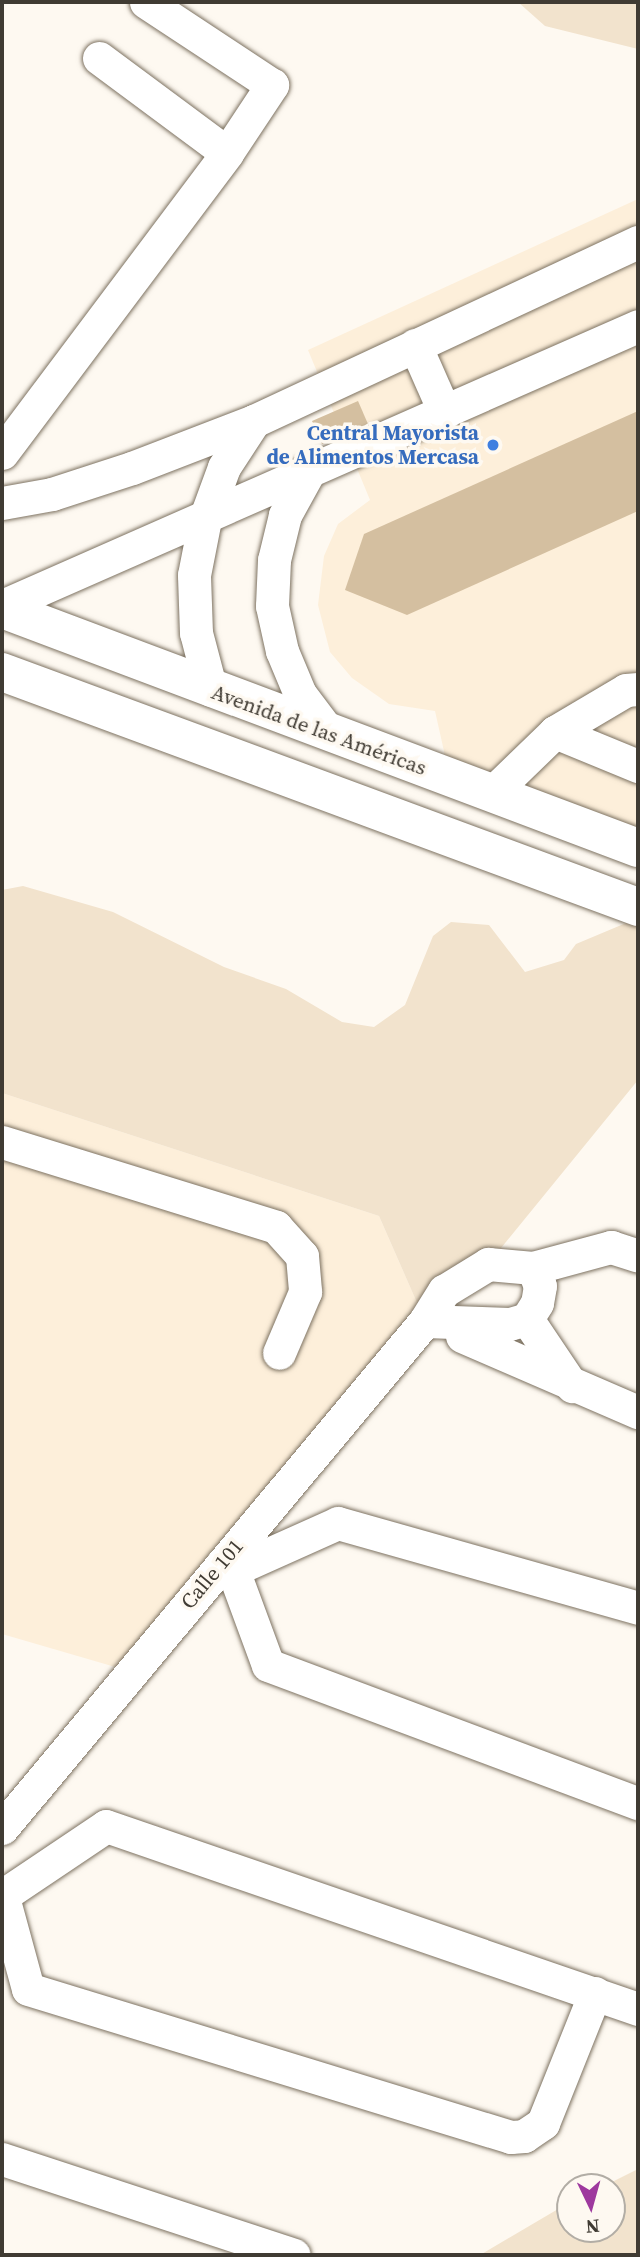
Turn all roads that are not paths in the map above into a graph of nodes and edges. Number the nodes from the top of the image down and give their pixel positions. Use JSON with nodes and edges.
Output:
{"nodes":[{"id":1,"x":146,"y":2,"type":"edge"},
{"id":2,"x":99,"y":58,"type":"dead end"},
{"id":3,"x":227,"y":153,"type":"junction"},
{"id":4,"x":638,"y":242,"type":"edge"},
{"id":5,"x":638,"y":326,"type":"edge"},
{"id":6,"x":415,"y":345,"type":"junction"},
{"id":7,"x":445,"y":413,"type":"junction"},
{"id":8,"x":254,"y":421,"type":"junction"},
{"id":9,"x":2,"y":453,"type":"edge"},
{"id":10,"x":307,"y":475,"type":"junction"},
{"id":11,"x":2,"y":503,"type":"edge"},
{"id":12,"x":205,"y":519,"type":"junction"},
{"id":13,"x":2,"y":608,"type":"edge"},
{"id":14,"x":2,"y":672,"type":"edge"},
{"id":15,"x":638,"y":689,"type":"edge"},
{"id":16,"x":211,"y":690,"type":"junction"},
{"id":17,"x":328,"y":731,"type":"junction"},
{"id":18,"x":555,"y":733,"type":"junction"},
{"id":19,"x":638,"y":766,"type":"edge"},
{"id":20,"x":282,"y":772,"type":"junction"},
{"id":21,"x":492,"y":793,"type":"junction"},
{"id":22,"x":638,"y":848,"type":"edge"},
{"id":23,"x":638,"y":907,"type":"edge"},
{"id":24,"x":2,"y":1142,"type":"edge"},
{"id":25,"x":638,"y":1256,"type":"edge"},
{"id":26,"x":533,"y":1268,"type":"junction"},
{"id":27,"x":527,"y":1318,"type":"junction"},
{"id":28,"x":425,"y":1321,"type":"junction"},
{"id":29,"x":462,"y":1336,"type":"dead end"},
{"id":30,"x":279,"y":1353,"type":"dead end"},
{"id":31,"x":572,"y":1386,"type":"junction"},
{"id":32,"x":638,"y":1412,"type":"edge"},
{"id":33,"x":227,"y":1567,"type":"junction"},
{"id":34,"x":638,"y":1608,"type":"edge"},
{"id":35,"x":638,"y":1803,"type":"edge"},
{"id":36,"x":2,"y":1828,"type":"edge"},
{"id":37,"x":2,"y":1897,"type":"edge"},
{"id":38,"x":595,"y":1993,"type":"junction"},
{"id":39,"x":638,"y":2009,"type":"edge"},
{"id":40,"x":2,"y":2159,"type":"edge"},
{"id":41,"x":294,"y":2255,"type":"edge"}],
"edges":[{"from":1,"to":3,"type":"street"},
{"from":2,"to":3,"type":"street"},
{"from":3,"to":9,"type":"street"},
{"from":4,"to":6,"type":"street"},
{"from":5,"to":7,"type":"street"},
{"from":6,"to":7,"type":"street"},
{"from":6,"to":8,"type":"street"},
{"from":7,"to":10,"type":"street"},
{"from":8,"to":11,"type":"street"},
{"from":8,"to":12,"type":"street"},
{"from":10,"to":12,"type":"street"},
{"from":10,"to":17,"type":"street"},
{"from":12,"to":13,"type":"street"},
{"from":12,"to":16,"type":"street"},
{"from":13,"to":16,"type":"highway","name":"Avenida de las Américas"},
{"from":14,"to":20,"type":"highway"},
{"from":15,"to":18,"type":"street"},
{"from":16,"to":17,"type":"highway","name":"Avenida de las Américas"},
{"from":16,"to":20,"type":"highway"},
{"from":17,"to":21,"type":"highway","name":"Avenida de las Américas"},
{"from":18,"to":19,"type":"street"},
{"from":18,"to":21,"type":"street"},
{"from":20,"to":23,"type":"highway"},
{"from":21,"to":22,"type":"highway","name":"Avenida de las Américas"},
{"from":24,"to":30,"type":"street"},
{"from":25,"to":26,"type":"street"},
{"from":26,"to":27,"type":"street"},
{"from":26,"to":28,"type":"street","name":"Calle 101"},
{"from":27,"to":28,"type":"street"},
{"from":27,"to":31,"type":"street"},
{"from":28,"to":33,"type":"street","name":"Calle 101"},
{"from":29,"to":31,"type":"street"},
{"from":31,"to":32,"type":"street"},
{"from":33,"to":34,"type":"street"},
{"from":33,"to":35,"type":"street"},
{"from":33,"to":36,"type":"street","name":"Calle 101"},
{"from":37,"to":38,"type":"street"},
{"from":37,"to":38,"type":"street"},
{"from":38,"to":39,"type":"street"},
{"from":40,"to":41,"type":"street"}]}
